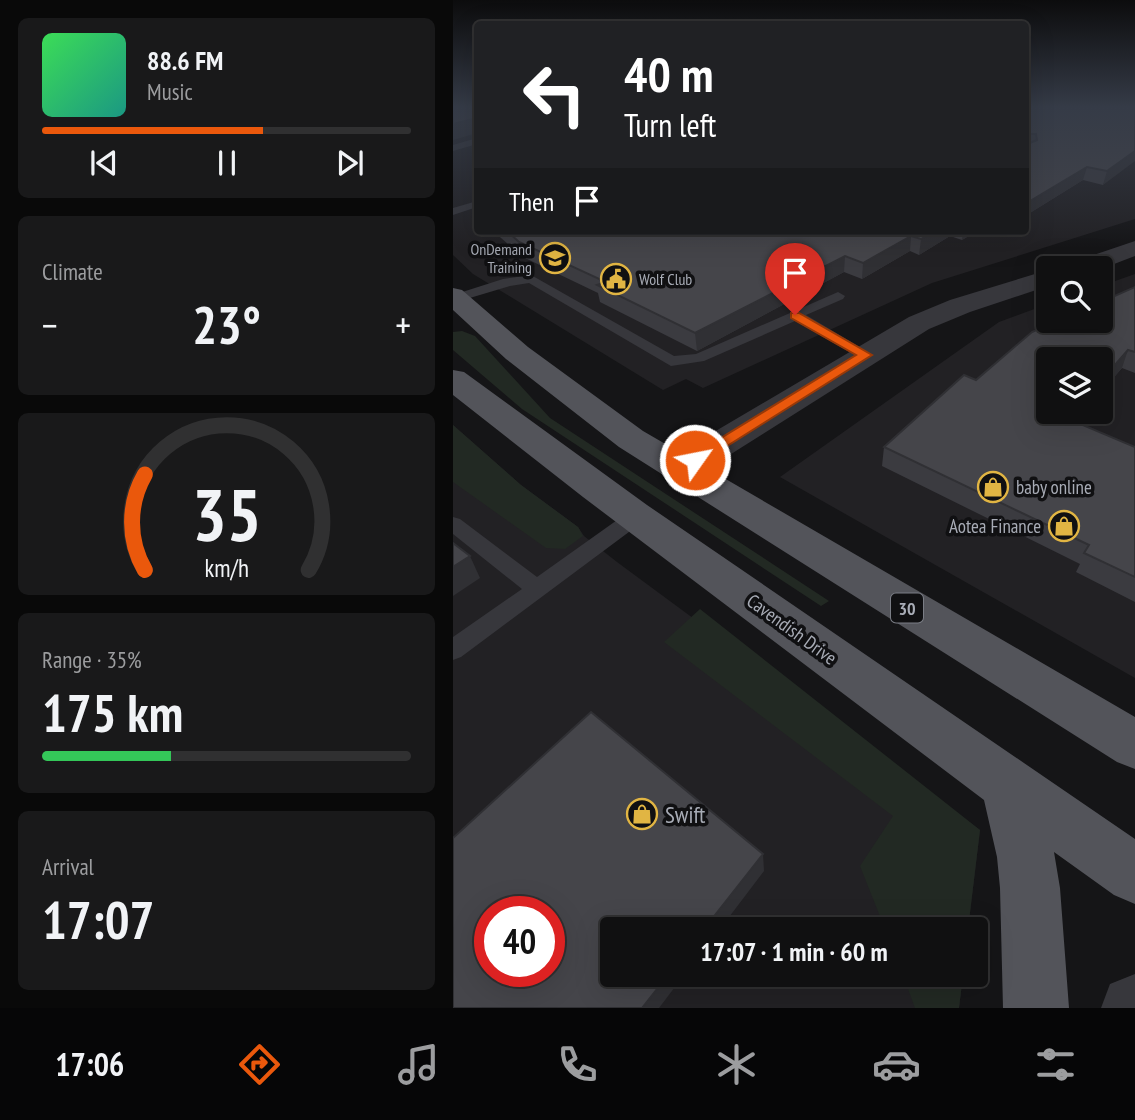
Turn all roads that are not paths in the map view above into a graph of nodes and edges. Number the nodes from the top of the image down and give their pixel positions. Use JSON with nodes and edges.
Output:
{"nodes":[{"id":1,"x":474,"y":205,"type":"edge"},
{"id":2,"x":453,"y":212,"type":"edge"},
{"id":3,"x":1135,"y":248,"type":"edge"},
{"id":4,"x":1113,"y":256,"type":"edge"},
{"id":5,"x":1036,"y":282,"type":"edge"},
{"id":6,"x":838,"y":296,"type":"dead end"},
{"id":7,"x":454,"y":298,"type":"edge"},
{"id":8,"x":795,"y":315,"type":"junction"},
{"id":9,"x":865,"y":355,"type":"junction"},
{"id":10,"x":453,"y":379,"type":"edge"},
{"id":11,"x":680,"y":470,"type":"junction"},
{"id":12,"x":634,"y":517,"type":"junction"},
{"id":13,"x":453,"y":524,"type":"edge"},
{"id":14,"x":537,"y":589,"type":"junction"},
{"id":15,"x":453,"y":650,"type":"edge"},
{"id":16,"x":1135,"y":745,"type":"edge"},
{"id":17,"x":1008,"y":787,"type":"junction"},
{"id":18,"x":1135,"y":874,"type":"edge"},
{"id":19,"x":1036,"y":1008,"type":"edge"}],
"edges":[{"from":1,"to":2,"type":"lane"},
{"from":3,"to":4,"type":"street"},
{"from":5,"to":9,"type":"street"},
{"from":6,"to":8,"type":"lane"},
{"from":7,"to":8,"type":"lane"},
{"from":7,"to":11,"type":"main road","number":"30"},
{"from":8,"to":9,"type":"lane"},
{"from":9,"to":11,"type":"street"},
{"from":10,"to":12,"type":"main road","name":"Cavendish Drive"},
{"from":11,"to":16,"type":"main road","number":"30"},
{"from":12,"to":14,"type":"lane"},
{"from":12,"to":17,"type":"main road","name":"Cavendish Drive"},
{"from":13,"to":14,"type":"lane"},
{"from":14,"to":15,"type":"lane"},
{"from":17,"to":18,"type":"main road","name":"Cavendish Drive"},
{"from":17,"to":19,"type":"main road"}]}
